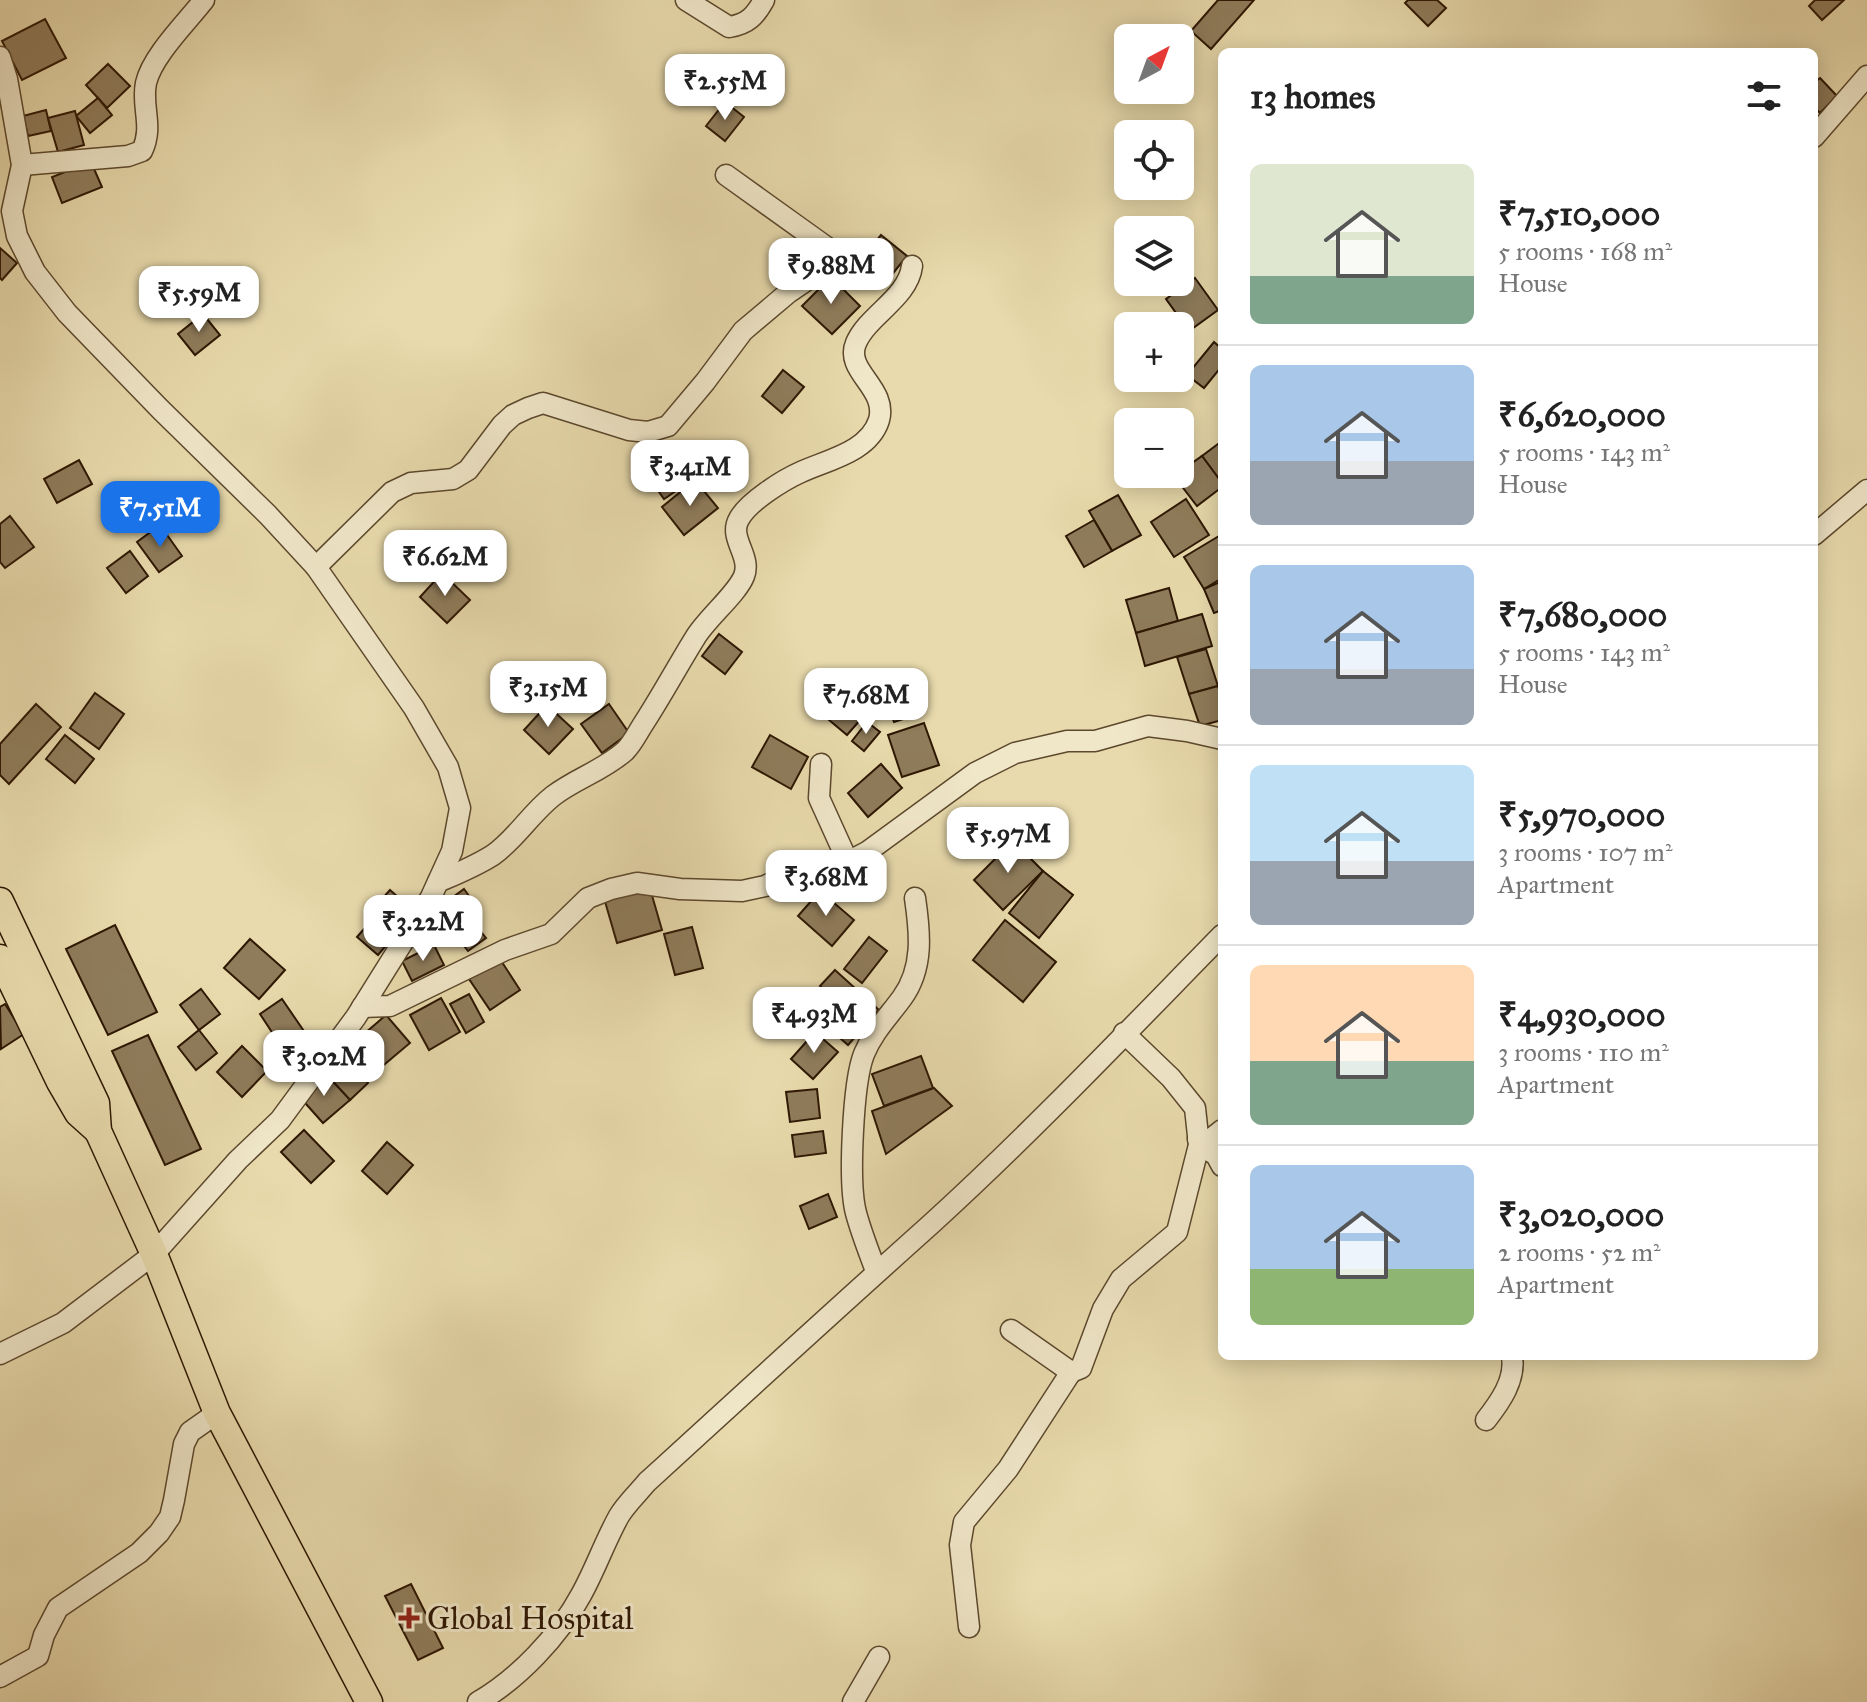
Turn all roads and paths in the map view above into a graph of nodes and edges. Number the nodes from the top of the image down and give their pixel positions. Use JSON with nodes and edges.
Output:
{"nodes":[{"id":1,"x":204,"y":0,"type":"edge"},
{"id":2,"x":686,"y":0,"type":"edge"},
{"id":3,"x":764,"y":0,"type":"edge"},
{"id":4,"x":0,"y":57,"type":"edge"},
{"id":5,"x":1867,"y":76,"type":"edge"},
{"id":6,"x":1818,"y":132,"type":"edge"},
{"id":7,"x":22,"y":165,"type":"junction"},
{"id":8,"x":726,"y":175,"type":"dead end"},
{"id":9,"x":912,"y":266,"type":"dead end"},
{"id":10,"x":1867,"y":490,"type":"edge"},
{"id":11,"x":1818,"y":532,"type":"edge"},
{"id":12,"x":316,"y":567,"type":"junction"},
{"id":13,"x":1218,"y":738,"type":"edge"},
{"id":14,"x":821,"y":764,"type":"dead end"},
{"id":15,"x":848,"y":862,"type":"junction"},
{"id":16,"x":438,"y":882,"type":"junction"},
{"id":17,"x":915,"y":898,"type":"dead end"},
{"id":18,"x":0,"y":901,"type":"edge"},
{"id":19,"x":1218,"y":939,"type":"edge"},
{"id":20,"x":0,"y":958,"type":"edge"},
{"id":21,"x":362,"y":1007,"type":"junction"},
{"id":22,"x":1124,"y":1033,"type":"junction"},
{"id":23,"x":98,"y":1131,"type":"junction"},
{"id":24,"x":1218,"y":1133,"type":"edge"},
{"id":25,"x":1198,"y":1142,"type":"junction"},
{"id":26,"x":1218,"y":1159,"type":"edge"},
{"id":27,"x":154,"y":1254,"type":"junction"},
{"id":28,"x":876,"y":1271,"type":"junction"},
{"id":29,"x":1011,"y":1330,"type":"dead end"},
{"id":30,"x":0,"y":1354,"type":"edge"},
{"id":31,"x":1512,"y":1360,"type":"edge"},
{"id":32,"x":1071,"y":1372,"type":"junction"},
{"id":33,"x":217,"y":1413,"type":"junction"},
{"id":34,"x":1486,"y":1420,"type":"dead end"},
{"id":35,"x":969,"y":1627,"type":"dead end"},
{"id":36,"x":879,"y":1657,"type":"dead end"},
{"id":37,"x":0,"y":1677,"type":"edge"},
{"id":38,"x":369,"y":1702,"type":"edge"},
{"id":39,"x":478,"y":1702,"type":"edge"},
{"id":40,"x":853,"y":1702,"type":"edge"}],
"edges":[{"from":1,"to":7,"type":"street"},
{"from":2,"to":3,"type":"street"},
{"from":4,"to":7,"type":"street"},
{"from":5,"to":6,"type":"street"},
{"from":7,"to":12,"type":"street"},
{"from":8,"to":12,"type":"street"},
{"from":9,"to":16,"type":"street"},
{"from":10,"to":11,"type":"street"},
{"from":12,"to":16,"type":"street"},
{"from":13,"to":15,"type":"street"},
{"from":14,"to":15,"type":"street"},
{"from":15,"to":21,"type":"street"},
{"from":16,"to":21,"type":"street"},
{"from":17,"to":28,"type":"street"},
{"from":18,"to":23,"type":"main road"},
{"from":19,"to":22,"type":"street"},
{"from":20,"to":23,"type":"main road"},
{"from":21,"to":27,"type":"street"},
{"from":22,"to":25,"type":"street"},
{"from":22,"to":28,"type":"street"},
{"from":23,"to":27,"type":"main road"},
{"from":24,"to":25,"type":"street"},
{"from":25,"to":26,"type":"street"},
{"from":25,"to":32,"type":"street"},
{"from":27,"to":30,"type":"street"},
{"from":27,"to":33,"type":"main road"},
{"from":28,"to":39,"type":"street"},
{"from":29,"to":32,"type":"street"},
{"from":31,"to":34,"type":"street"},
{"from":32,"to":35,"type":"street"},
{"from":33,"to":37,"type":"street"},
{"from":33,"to":38,"type":"main road"},
{"from":36,"to":40,"type":"street"}]}
